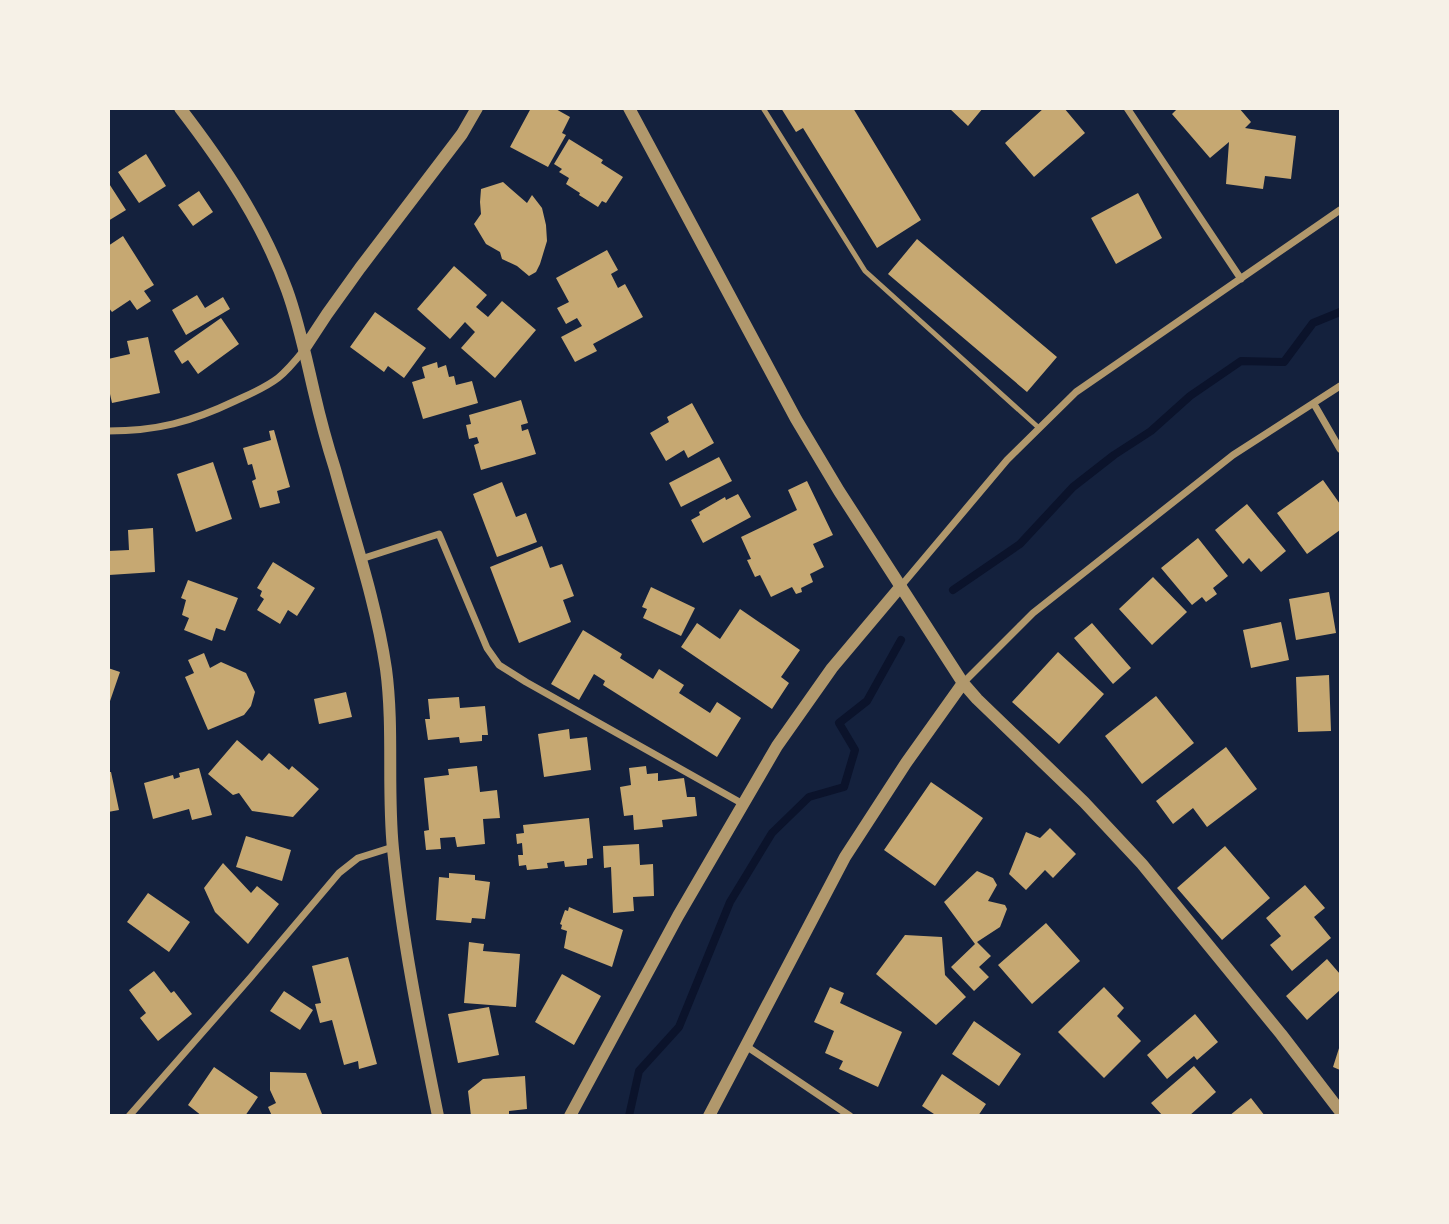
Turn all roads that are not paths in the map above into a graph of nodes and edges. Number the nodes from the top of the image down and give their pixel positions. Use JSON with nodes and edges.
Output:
{"nodes":[{"id":1,"x":180,"y":108,"type":"edge"},
{"id":2,"x":477,"y":108,"type":"edge"},
{"id":3,"x":629,"y":108,"type":"edge"},
{"id":4,"x":763,"y":108,"type":"edge"},
{"id":5,"x":1127,"y":108,"type":"edge"},
{"id":6,"x":1340,"y":209,"type":"edge"},
{"id":7,"x":1241,"y":279,"type":"junction"},
{"id":8,"x":304,"y":349,"type":"junction"},
{"id":9,"x":1340,"y":386,"type":"edge"},
{"id":10,"x":1314,"y":404,"type":"junction"},
{"id":11,"x":1039,"y":428,"type":"junction"},
{"id":12,"x":108,"y":431,"type":"edge"},
{"id":13,"x":1340,"y":449,"type":"edge"},
{"id":14,"x":361,"y":559,"type":"junction"},
{"id":15,"x":901,"y":586,"type":"junction"},
{"id":16,"x":962,"y":683,"type":"junction"},
{"id":17,"x":743,"y":804,"type":"junction"},
{"id":18,"x":393,"y":847,"type":"junction"},
{"id":19,"x":746,"y":1046,"type":"junction"},
{"id":20,"x":1340,"y":1111,"type":"edge"},
{"id":21,"x":129,"y":1115,"type":"edge"},
{"id":22,"x":438,"y":1115,"type":"edge"},
{"id":23,"x":570,"y":1115,"type":"edge"},
{"id":24,"x":709,"y":1115,"type":"edge"},
{"id":25,"x":850,"y":1115,"type":"edge"}],
"edges":[{"from":1,"to":8,"type":"street"},
{"from":2,"to":8,"type":"street"},
{"from":3,"to":15,"type":"street"},
{"from":4,"to":11,"type":"lane"},
{"from":5,"to":7,"type":"street"},
{"from":6,"to":7,"type":"street"},
{"from":7,"to":11,"type":"street"},
{"from":8,"to":12,"type":"street"},
{"from":8,"to":14,"type":"street"},
{"from":9,"to":10,"type":"street"},
{"from":10,"to":13,"type":"street"},
{"from":10,"to":16,"type":"street"},
{"from":11,"to":15,"type":"street"},
{"from":14,"to":17,"type":"street"},
{"from":14,"to":18,"type":"street"},
{"from":15,"to":16,"type":"street"},
{"from":15,"to":17,"type":"street"},
{"from":16,"to":19,"type":"street"},
{"from":16,"to":20,"type":"street"},
{"from":17,"to":23,"type":"street"},
{"from":18,"to":21,"type":"street"},
{"from":18,"to":22,"type":"street"},
{"from":19,"to":24,"type":"street"},
{"from":19,"to":25,"type":"street"}]}
